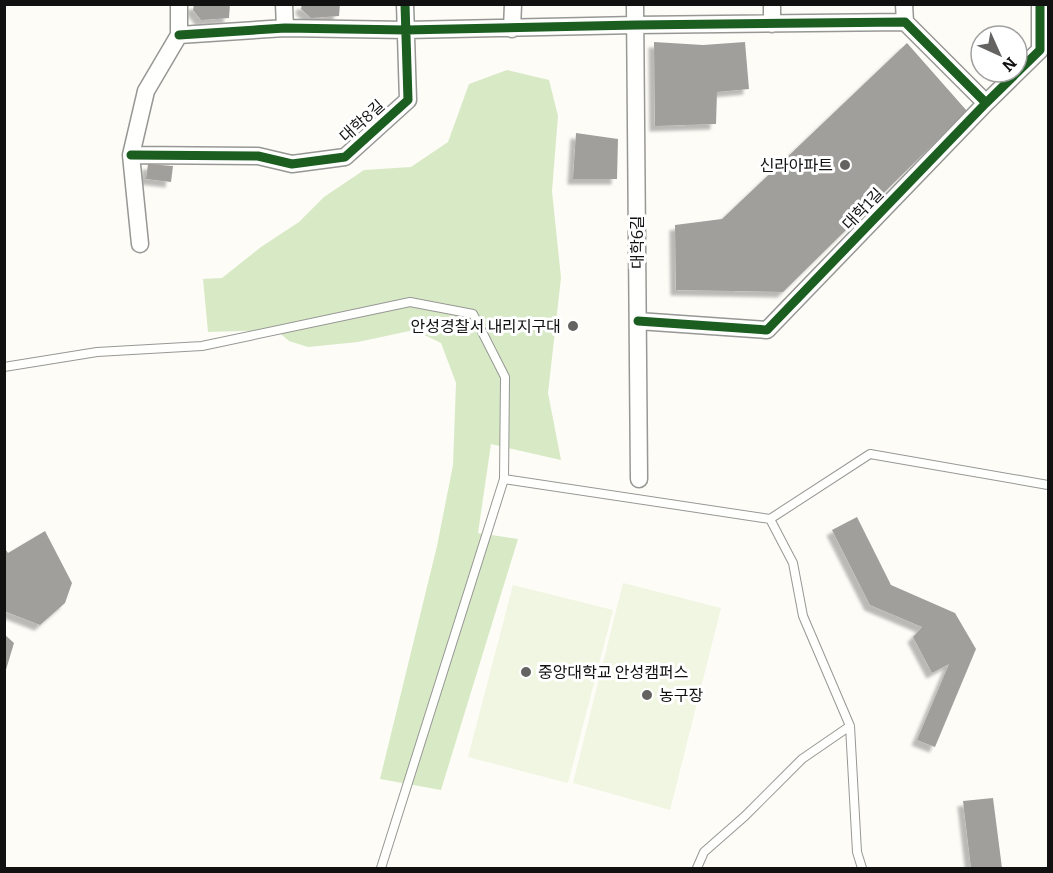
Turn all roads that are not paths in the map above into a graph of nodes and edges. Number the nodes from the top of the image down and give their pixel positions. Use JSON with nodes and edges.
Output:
{"nodes":[{"id":1,"x":179,"y":4,"type":"edge"},
{"id":2,"x":284,"y":4,"type":"edge"},
{"id":3,"x":405,"y":4,"type":"edge"},
{"id":4,"x":513,"y":4,"type":"edge"},
{"id":5,"x":635,"y":4,"type":"edge"},
{"id":6,"x":772,"y":4,"type":"edge"},
{"id":7,"x":904,"y":4,"type":"edge"},
{"id":8,"x":1040,"y":4,"type":"edge"},
{"id":9,"x":904,"y":22,"type":"junction"},
{"id":10,"x":772,"y":24,"type":"junction"},
{"id":11,"x":636,"y":25,"type":"junction"},
{"id":12,"x":285,"y":28,"type":"junction"},
{"id":13,"x":512,"y":29,"type":"junction"},
{"id":14,"x":406,"y":30,"type":"junction"},
{"id":15,"x":179,"y":35,"type":"junction"},
{"id":16,"x":986,"y":103,"type":"junction"},
{"id":17,"x":131,"y":155,"type":"junction"},
{"id":18,"x":140,"y":244,"type":"dead end"},
{"id":19,"x":638,"y":321,"type":"junction"},
{"id":20,"x":4,"y":367,"type":"edge"},
{"id":21,"x":504,"y":479,"type":"junction"},
{"id":22,"x":639,"y":479,"type":"dead end"},
{"id":23,"x":1048,"y":485,"type":"edge"},
{"id":24,"x":770,"y":519,"type":"junction"},
{"id":25,"x":850,"y":726,"type":"junction"},
{"id":26,"x":381,"y":868,"type":"edge"},
{"id":27,"x":697,"y":868,"type":"edge"},
{"id":28,"x":862,"y":868,"type":"edge"}],
"edges":[{"from":1,"to":15,"type":"street"},
{"from":2,"to":12,"type":"street"},
{"from":3,"to":14,"type":"street","name":"대학8길"},
{"from":4,"to":13,"type":"street"},
{"from":5,"to":11,"type":"street","name":"대학6길"},
{"from":6,"to":10,"type":"street"},
{"from":7,"to":9,"type":"street"},
{"from":8,"to":16,"type":"street","name":"대학1길"},
{"from":9,"to":10,"type":"street"},
{"from":9,"to":16,"type":"street"},
{"from":10,"to":11,"type":"street"},
{"from":11,"to":13,"type":"street"},
{"from":11,"to":19,"type":"street","name":"대학6길"},
{"from":12,"to":14,"type":"street"},
{"from":12,"to":15,"type":"street"},
{"from":13,"to":14,"type":"street"},
{"from":14,"to":17,"type":"street","name":"대학8길"},
{"from":15,"to":17,"type":"street"},
{"from":16,"to":19,"type":"street","name":"대학1길"},
{"from":17,"to":18,"type":"street"},
{"from":19,"to":22,"type":"street","name":"대학6길"},
{"from":20,"to":21,"type":"lane"},
{"from":21,"to":24,"type":"lane"},
{"from":21,"to":26,"type":"lane"},
{"from":23,"to":24,"type":"lane"},
{"from":24,"to":25,"type":"lane"},
{"from":25,"to":27,"type":"lane"},
{"from":25,"to":28,"type":"lane"}]}
